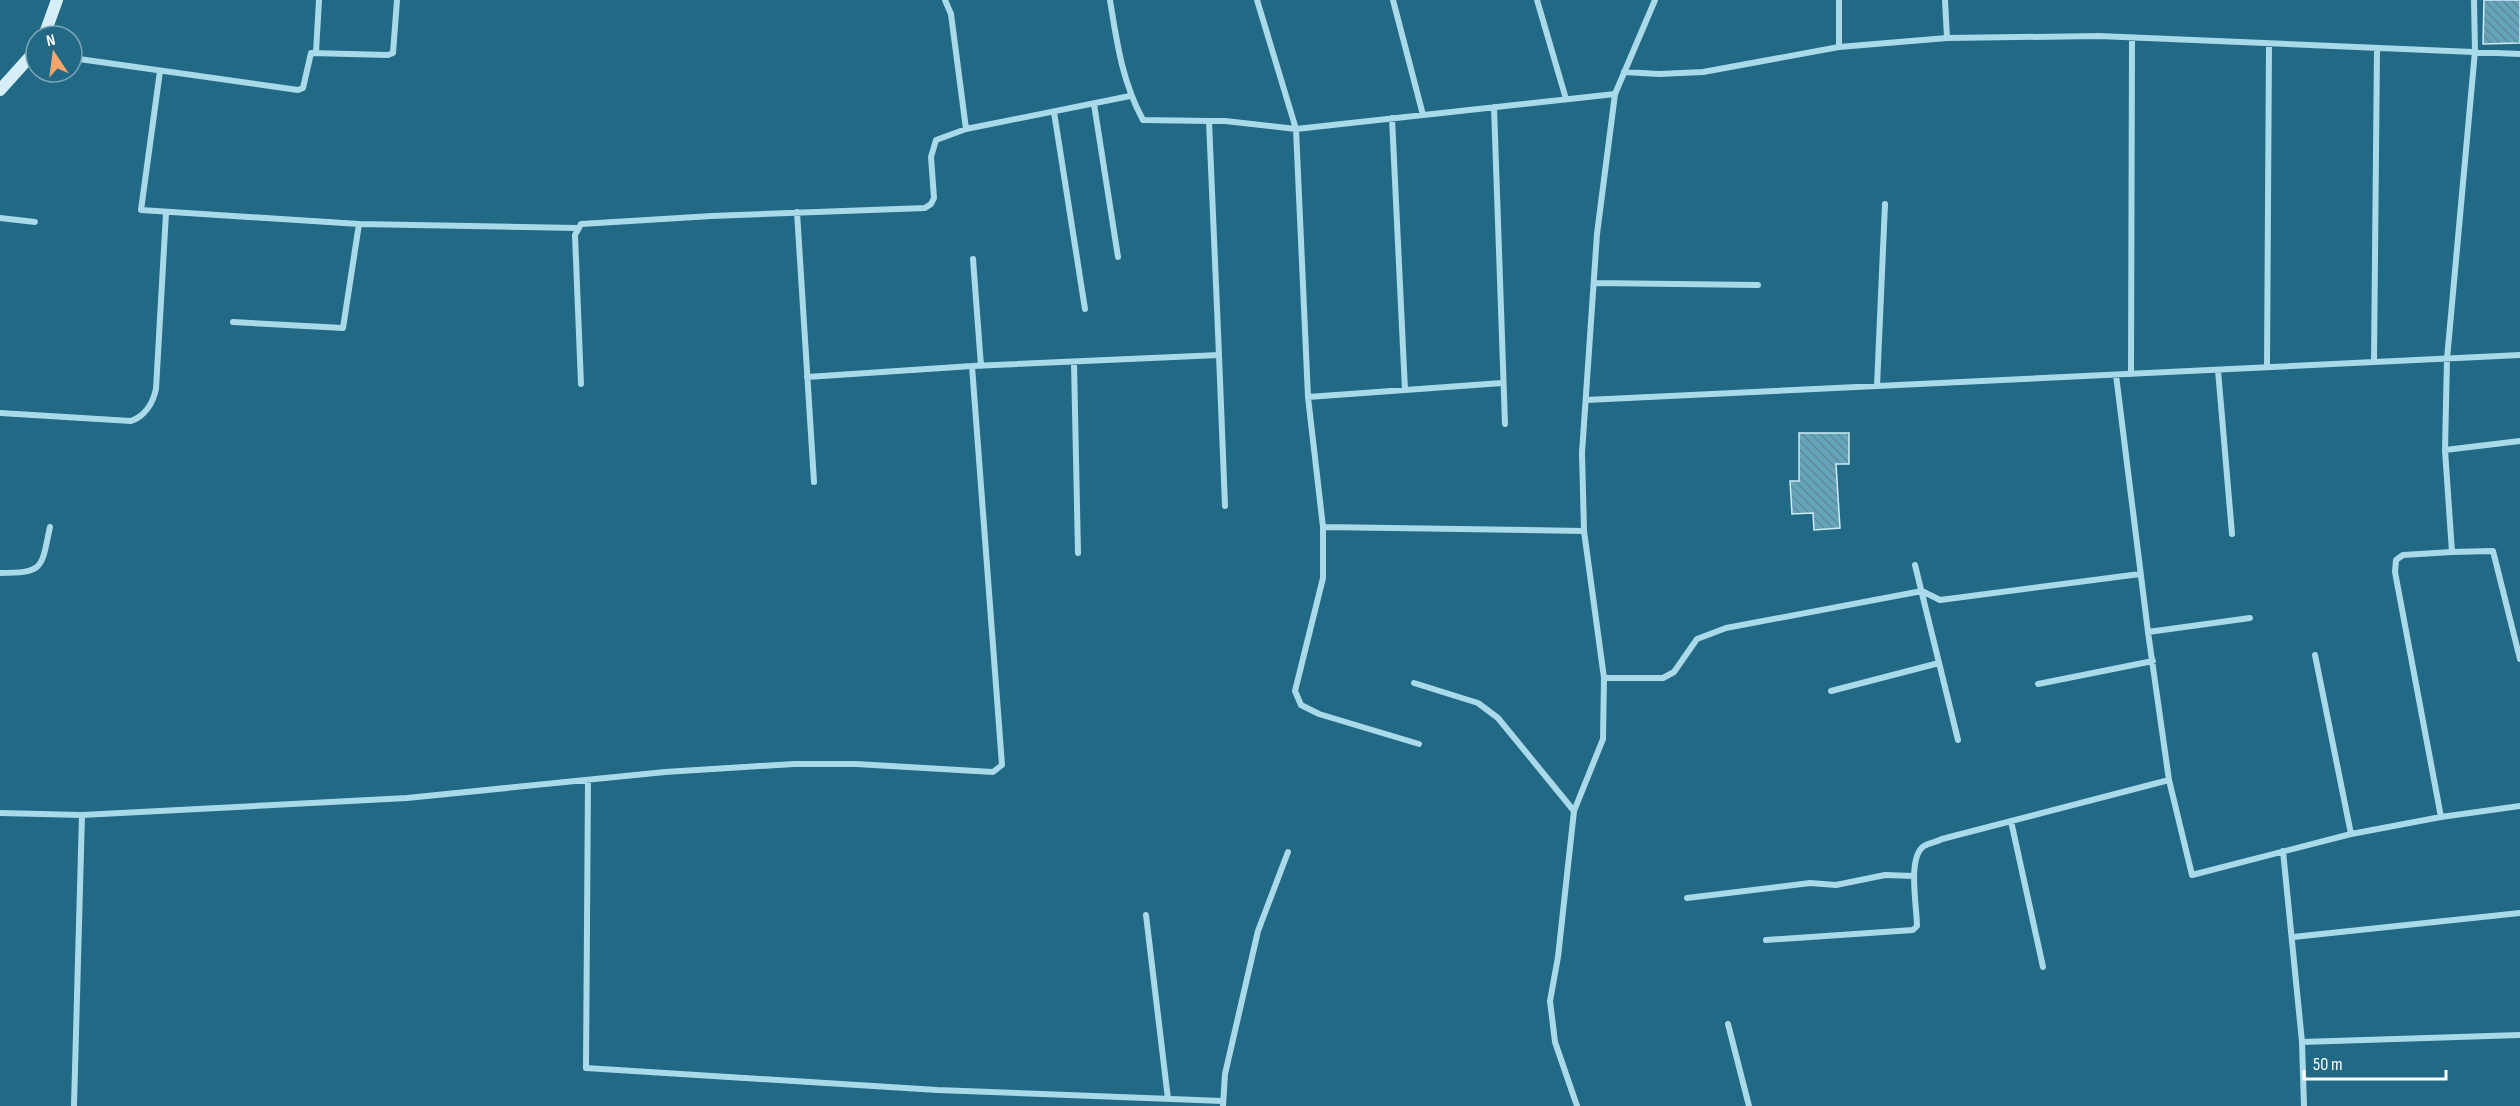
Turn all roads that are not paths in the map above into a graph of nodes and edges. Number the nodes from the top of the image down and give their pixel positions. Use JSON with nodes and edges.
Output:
{"nodes":[{"id":1,"x":57,"y":0,"type":"edge"},
{"id":2,"x":319,"y":0,"type":"edge"},
{"id":3,"x":397,"y":0,"type":"edge"},
{"id":4,"x":945,"y":0,"type":"edge"},
{"id":5,"x":1110,"y":0,"type":"edge"},
{"id":6,"x":1257,"y":0,"type":"edge"},
{"id":7,"x":1393,"y":0,"type":"edge"},
{"id":8,"x":1537,"y":0,"type":"edge"},
{"id":9,"x":1655,"y":0,"type":"edge"},
{"id":10,"x":1839,"y":0,"type":"edge"},
{"id":11,"x":1945,"y":0,"type":"edge"},
{"id":12,"x":2474,"y":0,"type":"edge"},
{"id":13,"x":48,"y":24,"type":"edge"},
{"id":14,"x":1947,"y":38,"type":"junction"},
{"id":15,"x":2132,"y":38,"type":"junction"},
{"id":16,"x":2269,"y":44,"type":"junction"},
{"id":17,"x":1839,"y":47,"type":"junction"},
{"id":18,"x":2377,"y":48,"type":"junction"},
{"id":19,"x":2475,"y":51,"type":"junction"},
{"id":20,"x":316,"y":52,"type":"junction"},
{"id":21,"x":2520,"y":54,"type":"edge"},
{"id":22,"x":84,"y":60,"type":"edge"},
{"id":23,"x":24,"y":65,"type":"edge"},
{"id":24,"x":160,"y":71,"type":"junction"},
{"id":25,"x":1624,"y":72,"type":"junction"},
{"id":26,"x":0,"y":90,"type":"edge"},
{"id":27,"x":1615,"y":94,"type":"junction"},
{"id":28,"x":1130,"y":96,"type":"junction"},
{"id":29,"x":1566,"y":99,"type":"junction"},
{"id":30,"x":1094,"y":104,"type":"junction"},
{"id":31,"x":1494,"y":107,"type":"junction"},
{"id":32,"x":1054,"y":112,"type":"junction"},
{"id":33,"x":1423,"y":115,"type":"junction"},
{"id":34,"x":1392,"y":118,"type":"junction"},
{"id":35,"x":1209,"y":122,"type":"junction"},
{"id":36,"x":966,"y":129,"type":"junction"},
{"id":37,"x":1296,"y":129,"type":"junction"},
{"id":38,"x":1885,"y":204,"type":"dead end"},
{"id":39,"x":797,"y":212,"type":"junction"},
{"id":40,"x":166,"y":213,"type":"junction"},
{"id":41,"x":0,"y":218,"type":"edge"},
{"id":42,"x":35,"y":222,"type":"dead end"},
{"id":43,"x":359,"y":224,"type":"junction"},
{"id":44,"x":577,"y":228,"type":"junction"},
{"id":45,"x":1118,"y":257,"type":"dead end"},
{"id":46,"x":973,"y":259,"type":"dead end"},
{"id":47,"x":1594,"y":284,"type":"junction"},
{"id":48,"x":1758,"y":285,"type":"dead end"},
{"id":49,"x":1085,"y":309,"type":"dead end"},
{"id":50,"x":233,"y":322,"type":"dead end"},
{"id":51,"x":1219,"y":355,"type":"junction"},
{"id":52,"x":2520,"y":355,"type":"edge"},
{"id":53,"x":2447,"y":358,"type":"junction"},
{"id":54,"x":2374,"y":362,"type":"junction"},
{"id":55,"x":1074,"y":363,"type":"junction"},
{"id":56,"x":972,"y":366,"type":"junction"},
{"id":57,"x":981,"y":366,"type":"junction"},
{"id":58,"x":2267,"y":367,"type":"junction"},
{"id":59,"x":2218,"y":370,"type":"junction"},
{"id":60,"x":2131,"y":374,"type":"junction"},
{"id":61,"x":2116,"y":375,"type":"junction"},
{"id":62,"x":807,"y":377,"type":"junction"},
{"id":63,"x":1502,"y":383,"type":"junction"},
{"id":64,"x":581,"y":384,"type":"dead end"},
{"id":65,"x":1877,"y":386,"type":"junction"},
{"id":66,"x":1405,"y":390,"type":"junction"},
{"id":67,"x":1308,"y":398,"type":"junction"},
{"id":68,"x":1586,"y":400,"type":"junction"},
{"id":69,"x":0,"y":413,"type":"edge"},
{"id":70,"x":1505,"y":423,"type":"dead end"},
{"id":71,"x":2520,"y":441,"type":"edge"},
{"id":72,"x":2445,"y":450,"type":"junction"},
{"id":73,"x":814,"y":482,"type":"dead end"},
{"id":74,"x":1225,"y":506,"type":"dead end"},
{"id":75,"x":50,"y":527,"type":"dead end"},
{"id":76,"x":1323,"y":527,"type":"junction"},
{"id":77,"x":1584,"y":531,"type":"junction"},
{"id":78,"x":2232,"y":534,"type":"dead end"},
{"id":79,"x":1078,"y":552,"type":"dead end"},
{"id":80,"x":2452,"y":552,"type":"junction"},
{"id":81,"x":1915,"y":565,"type":"dead end"},
{"id":82,"x":0,"y":573,"type":"edge"},
{"id":83,"x":2140,"y":574,"type":"junction"},
{"id":84,"x":1922,"y":591,"type":"junction"},
{"id":85,"x":2250,"y":618,"type":"dead end"},
{"id":86,"x":2148,"y":632,"type":"junction"},
{"id":87,"x":2315,"y":655,"type":"dead end"},
{"id":88,"x":2520,"y":659,"type":"edge"},
{"id":89,"x":2153,"y":660,"type":"junction"},
{"id":90,"x":1939,"y":663,"type":"junction"},
{"id":91,"x":1604,"y":678,"type":"junction"},
{"id":92,"x":1414,"y":683,"type":"dead end"},
{"id":93,"x":2038,"y":684,"type":"dead end"},
{"id":94,"x":1831,"y":691,"type":"dead end"},
{"id":95,"x":1958,"y":740,"type":"dead end"},
{"id":96,"x":1419,"y":744,"type":"dead end"},
{"id":97,"x":588,"y":780,"type":"junction"},
{"id":98,"x":2169,"y":780,"type":"junction"},
{"id":99,"x":2520,"y":806,"type":"edge"},
{"id":100,"x":1574,"y":811,"type":"junction"},
{"id":101,"x":0,"y":813,"type":"edge"},
{"id":102,"x":82,"y":815,"type":"junction"},
{"id":103,"x":2441,"y":817,"type":"junction"},
{"id":104,"x":2011,"y":821,"type":"junction"},
{"id":105,"x":2350,"y":834,"type":"junction"},
{"id":106,"x":2283,"y":851,"type":"junction"},
{"id":107,"x":1288,"y":852,"type":"dead end"},
{"id":108,"x":1914,"y":876,"type":"junction"},
{"id":109,"x":1687,"y":898,"type":"dead end"},
{"id":110,"x":2520,"y":913,"type":"edge"},
{"id":111,"x":1146,"y":915,"type":"dead end"},
{"id":112,"x":2293,"y":937,"type":"junction"},
{"id":113,"x":1766,"y":940,"type":"dead end"},
{"id":114,"x":2043,"y":967,"type":"dead end"},
{"id":115,"x":1728,"y":1024,"type":"dead end"},
{"id":116,"x":2520,"y":1035,"type":"edge"},
{"id":117,"x":2302,"y":1042,"type":"junction"},
{"id":118,"x":1168,"y":1099,"type":"junction"},
{"id":119,"x":1223,"y":1104,"type":"edge"},
{"id":120,"x":2306,"y":1105,"type":"edge"},
{"id":121,"x":74,"y":1106,"type":"edge"},
{"id":122,"x":1577,"y":1106,"type":"edge"},
{"id":123,"x":1749,"y":1106,"type":"edge"}],
"edges":[{"from":1,"to":13,"type":"street"},
{"from":2,"to":20,"type":"street"},
{"from":3,"to":20,"type":"street"},
{"from":4,"to":36,"type":"street"},
{"from":5,"to":28,"type":"street"},
{"from":6,"to":37,"type":"street"},
{"from":7,"to":33,"type":"street"},
{"from":8,"to":29,"type":"street"},
{"from":9,"to":25,"type":"street"},
{"from":10,"to":17,"type":"street"},
{"from":11,"to":14,"type":"street"},
{"from":12,"to":19,"type":"street"},
{"from":14,"to":15,"type":"street"},
{"from":14,"to":17,"type":"street"},
{"from":15,"to":16,"type":"street"},
{"from":15,"to":60,"type":"street"},
{"from":16,"to":18,"type":"street"},
{"from":16,"to":58,"type":"street"},
{"from":17,"to":25,"type":"street"},
{"from":18,"to":19,"type":"street"},
{"from":18,"to":54,"type":"street"},
{"from":19,"to":21,"type":"street"},
{"from":19,"to":53,"type":"street"},
{"from":20,"to":24,"type":"street"},
{"from":22,"to":24,"type":"street"},
{"from":23,"to":26,"type":"street"},
{"from":24,"to":40,"type":"street"},
{"from":25,"to":27,"type":"street"},
{"from":27,"to":29,"type":"street"},
{"from":27,"to":47,"type":"street"},
{"from":28,"to":30,"type":"street"},
{"from":28,"to":35,"type":"street"},
{"from":29,"to":31,"type":"street"},
{"from":30,"to":32,"type":"street"},
{"from":30,"to":45,"type":"street"},
{"from":31,"to":33,"type":"street"},
{"from":31,"to":63,"type":"street"},
{"from":32,"to":36,"type":"street"},
{"from":32,"to":49,"type":"street"},
{"from":33,"to":34,"type":"street"},
{"from":34,"to":37,"type":"street"},
{"from":34,"to":66,"type":"street"},
{"from":35,"to":37,"type":"street"},
{"from":35,"to":51,"type":"street"},
{"from":36,"to":39,"type":"street"},
{"from":37,"to":67,"type":"street"},
{"from":38,"to":65,"type":"street"},
{"from":39,"to":44,"type":"street"},
{"from":39,"to":62,"type":"street"},
{"from":40,"to":43,"type":"street"},
{"from":40,"to":69,"type":"street"},
{"from":41,"to":42,"type":"street"},
{"from":43,"to":44,"type":"street"},
{"from":43,"to":50,"type":"street"},
{"from":44,"to":64,"type":"street"},
{"from":46,"to":57,"type":"street"},
{"from":47,"to":48,"type":"street"},
{"from":47,"to":68,"type":"street"},
{"from":51,"to":55,"type":"street"},
{"from":51,"to":74,"type":"street"},
{"from":52,"to":53,"type":"street"},
{"from":53,"to":54,"type":"street"},
{"from":53,"to":72,"type":"street"},
{"from":54,"to":58,"type":"street"},
{"from":55,"to":57,"type":"street"},
{"from":55,"to":79,"type":"street"},
{"from":56,"to":57,"type":"street"},
{"from":56,"to":62,"type":"street"},
{"from":56,"to":97,"type":"street"},
{"from":58,"to":59,"type":"street"},
{"from":59,"to":60,"type":"street"},
{"from":59,"to":78,"type":"street"},
{"from":60,"to":61,"type":"street"},
{"from":61,"to":65,"type":"street"},
{"from":61,"to":83,"type":"street"},
{"from":62,"to":73,"type":"street"},
{"from":63,"to":66,"type":"street"},
{"from":63,"to":70,"type":"street"},
{"from":65,"to":68,"type":"street"},
{"from":66,"to":67,"type":"street"},
{"from":67,"to":76,"type":"street"},
{"from":68,"to":77,"type":"street"},
{"from":71,"to":72,"type":"street"},
{"from":72,"to":80,"type":"street"},
{"from":75,"to":82,"type":"street"},
{"from":76,"to":77,"type":"street"},
{"from":76,"to":96,"type":"street"},
{"from":77,"to":91,"type":"street"},
{"from":80,"to":88,"type":"street"},
{"from":80,"to":103,"type":"street"},
{"from":81,"to":84,"type":"street"},
{"from":83,"to":84,"type":"street"},
{"from":83,"to":86,"type":"street"},
{"from":84,"to":90,"type":"street"},
{"from":84,"to":91,"type":"street"},
{"from":85,"to":86,"type":"street"},
{"from":86,"to":89,"type":"street"},
{"from":87,"to":105,"type":"street"},
{"from":89,"to":93,"type":"street"},
{"from":89,"to":98,"type":"street"},
{"from":90,"to":94,"type":"street"},
{"from":90,"to":95,"type":"street"},
{"from":91,"to":100,"type":"street"},
{"from":92,"to":100,"type":"street"},
{"from":97,"to":102,"type":"street"},
{"from":97,"to":118,"type":"street"},
{"from":98,"to":104,"type":"street"},
{"from":98,"to":106,"type":"street"},
{"from":99,"to":103,"type":"street"},
{"from":100,"to":122,"type":"street"},
{"from":101,"to":102,"type":"street"},
{"from":102,"to":121,"type":"street"},
{"from":103,"to":105,"type":"street"},
{"from":104,"to":108,"type":"street"},
{"from":104,"to":114,"type":"street"},
{"from":105,"to":106,"type":"street"},
{"from":106,"to":112,"type":"street"},
{"from":107,"to":119,"type":"street"},
{"from":108,"to":109,"type":"street"},
{"from":108,"to":113,"type":"street"},
{"from":110,"to":112,"type":"street"},
{"from":111,"to":118,"type":"street"},
{"from":112,"to":117,"type":"street"},
{"from":115,"to":123,"type":"street"},
{"from":116,"to":117,"type":"street"},
{"from":117,"to":120,"type":"street"},
{"from":118,"to":119,"type":"street"}]}
